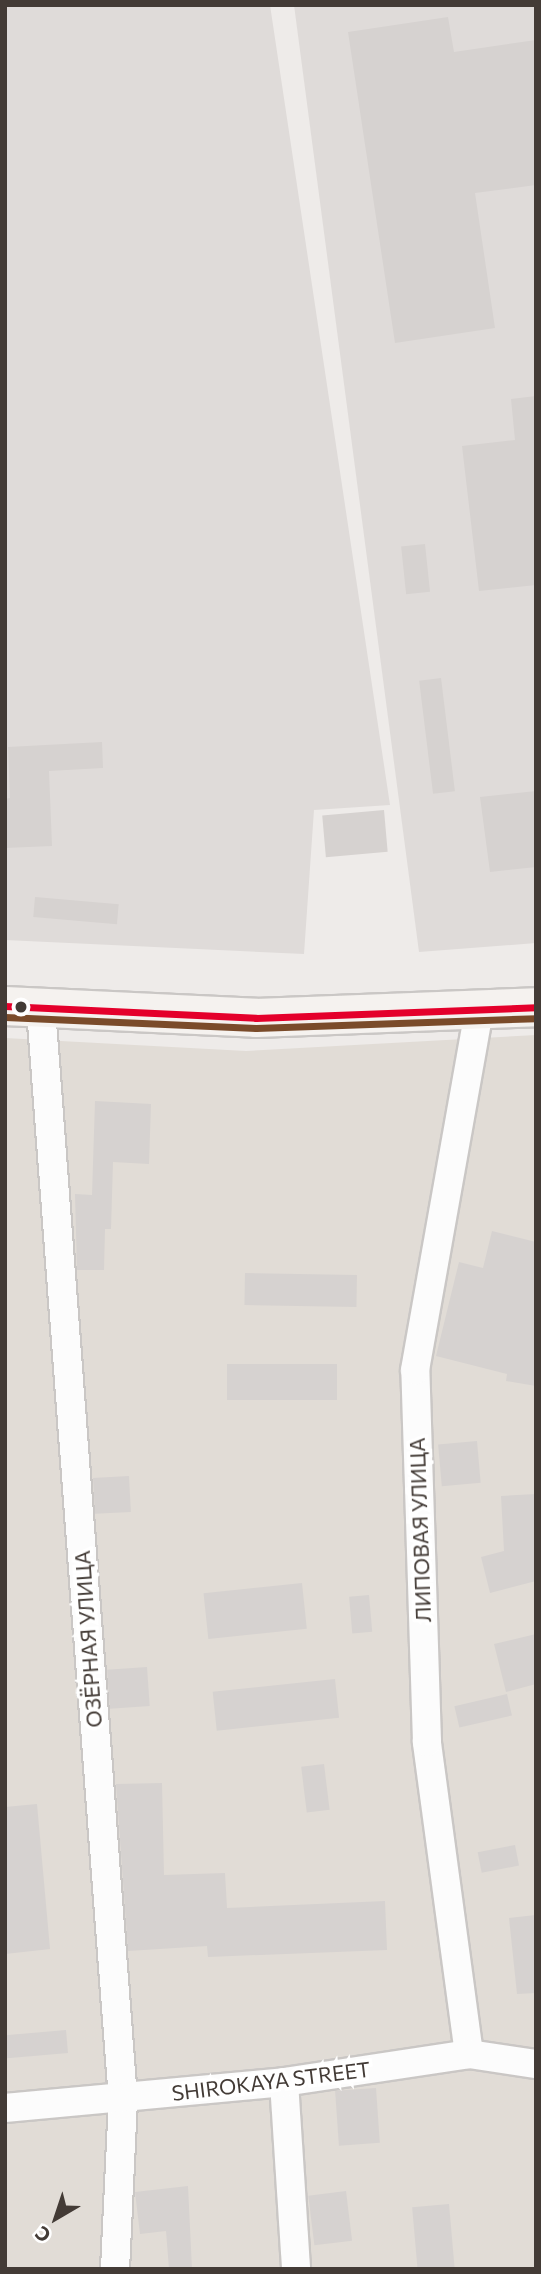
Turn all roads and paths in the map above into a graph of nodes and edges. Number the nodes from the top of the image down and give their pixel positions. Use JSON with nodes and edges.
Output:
{"nodes":[{"id":1,"x":23,"y":1007,"type":"edge"},
{"id":2,"x":536,"y":1007,"type":"edge"},
{"id":3,"x":479,"y":1010,"type":"junction"},
{"id":4,"x":469,"y":2054,"type":"junction"},
{"id":5,"x":536,"y":2064,"type":"edge"},
{"id":6,"x":284,"y":2082,"type":"junction"},
{"id":7,"x":123,"y":2100,"type":"junction"},
{"id":8,"x":5,"y":2108,"type":"edge"},
{"id":9,"x":115,"y":2269,"type":"edge"},
{"id":10,"x":296,"y":2269,"type":"edge"}],
"edges":[{"from":1,"to":3,"type":"main road"},
{"from":1,"to":7,"type":"street","name":"ОЗЁРНАЯ УЛИЦА"},
{"from":2,"to":3,"type":"main road"},
{"from":3,"to":4,"type":"street","name":"ЛИПОВАЯ УЛИЦА"},
{"from":4,"to":5,"type":"street","name":"SHIROKAYA STREET"},
{"from":4,"to":6,"type":"street","name":"SHIROKAYA STREET"},
{"from":6,"to":7,"type":"street","name":"SHIROKAYA STREET"},
{"from":6,"to":10,"type":"street"},
{"from":7,"to":8,"type":"street","name":"SHIROKAYA STREET"},
{"from":7,"to":9,"type":"street","name":"ОЗЁРНАЯ УЛИЦА"}]}
